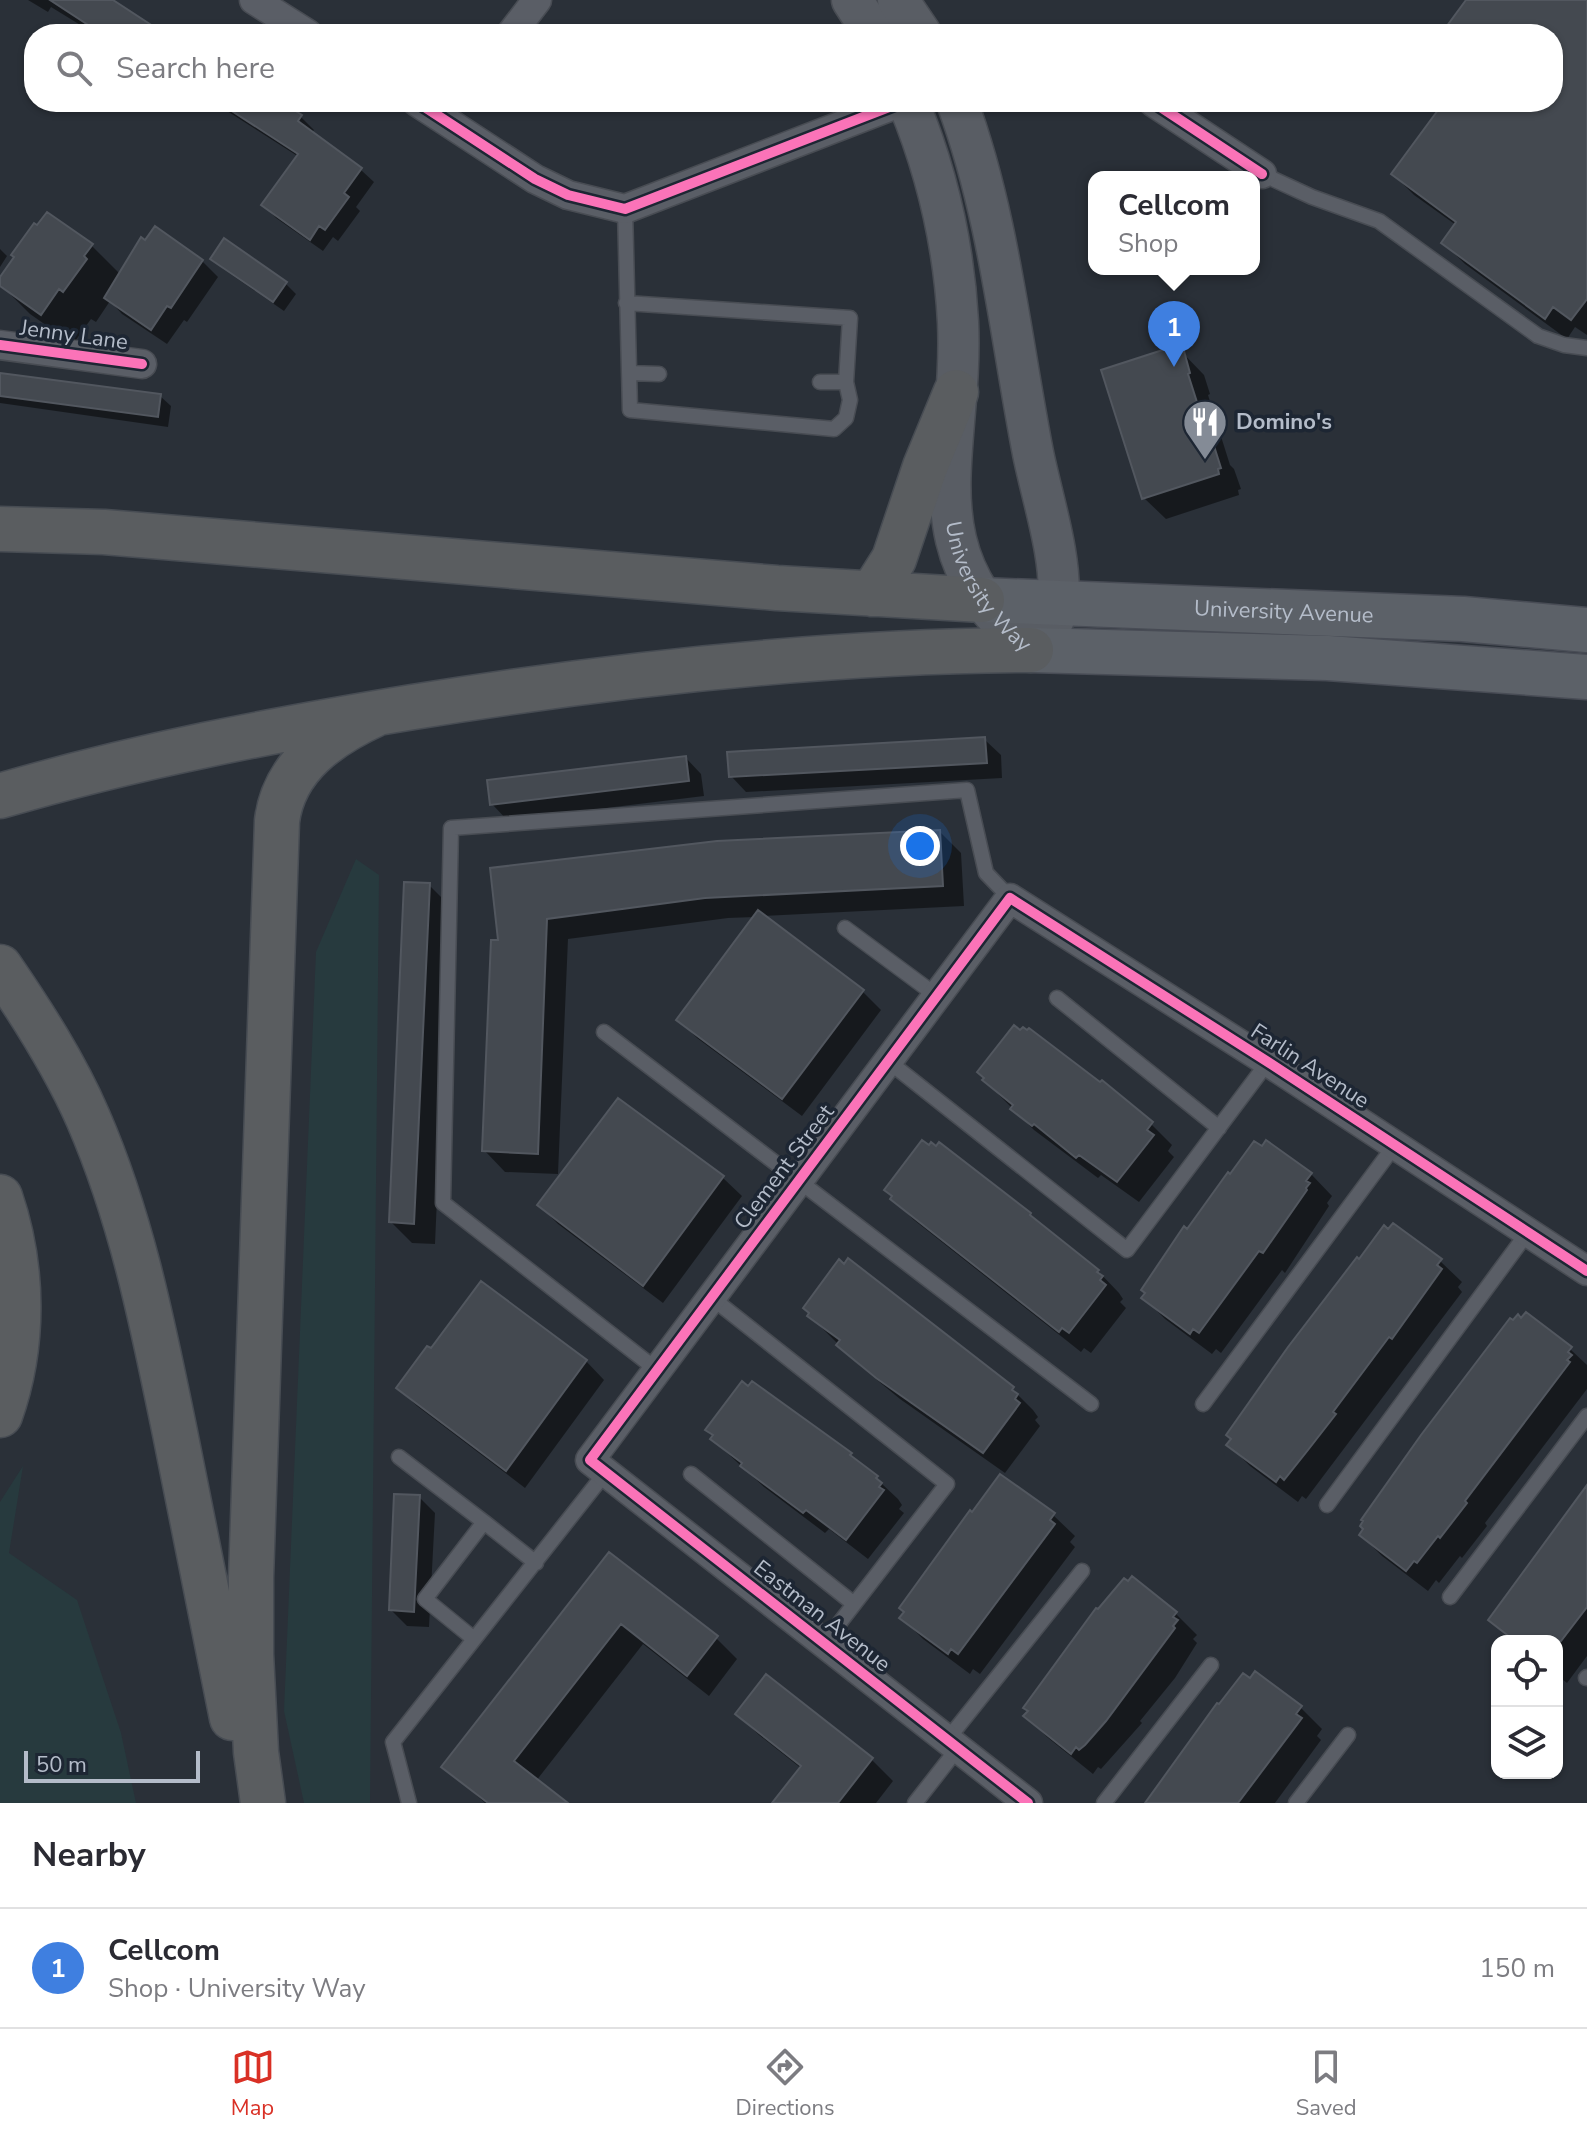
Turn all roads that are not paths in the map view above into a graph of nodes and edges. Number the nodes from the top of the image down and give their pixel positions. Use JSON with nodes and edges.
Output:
{"nodes":[{"id":1,"x":254,"y":0,"type":"edge"},
{"id":2,"x":537,"y":0,"type":"edge"},
{"id":3,"x":852,"y":0,"type":"edge"},
{"id":4,"x":898,"y":0,"type":"edge"},
{"id":5,"x":292,"y":24,"type":"edge"},
{"id":6,"x":519,"y":24,"type":"edge"},
{"id":7,"x":868,"y":24,"type":"edge"},
{"id":8,"x":914,"y":24,"type":"edge"},
{"id":9,"x":454,"y":112,"type":"edge"},
{"id":10,"x":896,"y":112,"type":"edge"},
{"id":11,"x":920,"y":112,"type":"edge"},
{"id":12,"x":960,"y":112,"type":"edge"},
{"id":13,"x":1168,"y":112,"type":"edge"},
{"id":14,"x":1257,"y":171,"type":"edge"},
{"id":15,"x":1262,"y":174,"type":"edge"},
{"id":16,"x":625,"y":209,"type":"junction"},
{"id":17,"x":626,"y":303,"type":"junction"},
{"id":18,"x":0,"y":345,"type":"edge"},
{"id":19,"x":1587,"y":348,"type":"edge"},
{"id":20,"x":142,"y":364,"type":"dead end"},
{"id":21,"x":629,"y":373,"type":"junction"},
{"id":22,"x":659,"y":374,"type":"dead end"},
{"id":23,"x":820,"y":382,"type":"dead end"},
{"id":24,"x":846,"y":382,"type":"junction"},
{"id":25,"x":956,"y":392,"type":"junction"},
{"id":26,"x":0,"y":514,"type":"edge"},
{"id":27,"x":0,"y":529,"type":"edge"},
{"id":28,"x":104,"y":532,"type":"junction"},
{"id":29,"x":872,"y":594,"type":"junction"},
{"id":30,"x":982,"y":600,"type":"junction"},
{"id":31,"x":1058,"y":604,"type":"junction"},
{"id":32,"x":1587,"y":630,"type":"edge"},
{"id":33,"x":1031,"y":650,"type":"junction"},
{"id":34,"x":1587,"y":677,"type":"edge"},
{"id":35,"x":378,"y":713,"type":"junction"},
{"id":36,"x":0,"y":796,"type":"edge"},
{"id":37,"x":1010,"y":898,"type":"junction"},
{"id":38,"x":845,"y":928,"type":"dead end"},
{"id":39,"x":0,"y":967,"type":"edge"},
{"id":40,"x":937,"y":996,"type":"junction"},
{"id":41,"x":1057,"y":998,"type":"dead end"},
{"id":42,"x":604,"y":1032,"type":"dead end"},
{"id":43,"x":888,"y":1061,"type":"junction"},
{"id":44,"x":1268,"y":1062,"type":"junction"},
{"id":45,"x":1219,"y":1128,"type":"junction"},
{"id":46,"x":1395,"y":1145,"type":"junction"},
{"id":47,"x":798,"y":1182,"type":"junction"},
{"id":48,"x":0,"y":1197,"type":"edge"},
{"id":49,"x":1528,"y":1232,"type":"junction"},
{"id":50,"x":1587,"y":1271,"type":"edge"},
{"id":51,"x":712,"y":1298,"type":"junction"},
{"id":52,"x":657,"y":1370,"type":"junction"},
{"id":53,"x":1091,"y":1404,"type":"dead end"},
{"id":54,"x":1203,"y":1404,"type":"dead end"},
{"id":55,"x":0,"y":1415,"type":"edge"},
{"id":56,"x":1587,"y":1416,"type":"edge"},
{"id":57,"x":399,"y":1457,"type":"dead end"},
{"id":58,"x":598,"y":1466,"type":"junction"},
{"id":59,"x":691,"y":1474,"type":"dead end"},
{"id":60,"x":1327,"y":1505,"type":"dead end"},
{"id":61,"x":484,"y":1522,"type":"junction"},
{"id":62,"x":536,"y":1563,"type":"junction"},
{"id":63,"x":1082,"y":1571,"type":"dead end"},
{"id":64,"x":1450,"y":1597,"type":"dead end"},
{"id":65,"x":854,"y":1604,"type":"junction"},
{"id":66,"x":474,"y":1639,"type":"junction"},
{"id":67,"x":824,"y":1643,"type":"junction"},
{"id":68,"x":1211,"y":1665,"type":"dead end"},
{"id":69,"x":1348,"y":1735,"type":"dead end"},
{"id":70,"x":953,"y":1744,"type":"junction"},
{"id":71,"x":249,"y":1803,"type":"edge"},
{"id":72,"x":263,"y":1803,"type":"edge"},
{"id":73,"x":409,"y":1803,"type":"edge"},
{"id":74,"x":915,"y":1803,"type":"edge"},
{"id":75,"x":1028,"y":1803,"type":"edge"},
{"id":76,"x":1104,"y":1803,"type":"edge"},
{"id":77,"x":1296,"y":1803,"type":"edge"}],
"edges":[{"from":1,"to":5,"type":"street"},
{"from":2,"to":6,"type":"street"},
{"from":3,"to":7,"type":"main road"},
{"from":4,"to":8,"type":"main road"},
{"from":9,"to":16,"type":"street"},
{"from":10,"to":16,"type":"street"},
{"from":11,"to":25,"type":"main road","name":"University Way"},
{"from":12,"to":31,"type":"main road","name":"University Way"},
{"from":13,"to":14,"type":"street"},
{"from":15,"to":19,"type":"lane"},
{"from":16,"to":17,"type":"lane"},
{"from":17,"to":21,"type":"lane"},
{"from":17,"to":24,"type":"lane"},
{"from":18,"to":20,"type":"street","name":"Jenny Lane"},
{"from":21,"to":22,"type":"lane"},
{"from":21,"to":24,"type":"lane"},
{"from":23,"to":24,"type":"lane"},
{"from":25,"to":29,"type":"highway"},
{"from":25,"to":30,"type":"main road","name":"University Way"},
{"from":26,"to":28,"type":"highway"},
{"from":27,"to":28,"type":"highway"},
{"from":28,"to":29,"type":"highway"},
{"from":29,"to":30,"type":"highway"},
{"from":30,"to":31,"type":"main road","name":"University Avenue"},
{"from":30,"to":33,"type":"main road","name":"University Way"},
{"from":31,"to":32,"type":"main road","name":"University Avenue"},
{"from":31,"to":33,"type":"main road","name":"University Way"},
{"from":33,"to":34,"type":"main road","name":"University Avenue"},
{"from":33,"to":35,"type":"highway"},
{"from":35,"to":36,"type":"highway"},
{"from":35,"to":72,"type":"highway"},
{"from":37,"to":40,"type":"street","name":"Clement Street"},
{"from":37,"to":44,"type":"street","name":"Farlin Avenue"},
{"from":37,"to":52,"type":"lane"},
{"from":38,"to":40,"type":"lane"},
{"from":39,"to":71,"type":"highway"},
{"from":40,"to":43,"type":"street","name":"Clement Street"},
{"from":41,"to":45,"type":"lane"},
{"from":42,"to":47,"type":"lane"},
{"from":43,"to":45,"type":"lane"},
{"from":43,"to":47,"type":"street","name":"Clement Street"},
{"from":44,"to":45,"type":"lane"},
{"from":44,"to":46,"type":"street","name":"Farlin Avenue"},
{"from":46,"to":49,"type":"street","name":"Farlin Avenue"},
{"from":46,"to":54,"type":"lane"},
{"from":47,"to":51,"type":"street","name":"Clement Street"},
{"from":47,"to":53,"type":"lane"},
{"from":48,"to":55,"type":"highway"},
{"from":49,"to":50,"type":"street","name":"Farlin Avenue"},
{"from":49,"to":60,"type":"lane"},
{"from":51,"to":52,"type":"street","name":"Clement Street"},
{"from":51,"to":65,"type":"lane"},
{"from":52,"to":58,"type":"street","name":"Clement Street"},
{"from":56,"to":64,"type":"lane"},
{"from":57,"to":61,"type":"lane"},
{"from":58,"to":62,"type":"lane"},
{"from":58,"to":67,"type":"street","name":"Eastman Avenue"},
{"from":59,"to":65,"type":"lane"},
{"from":61,"to":62,"type":"lane"},
{"from":61,"to":66,"type":"lane"},
{"from":62,"to":66,"type":"lane"},
{"from":63,"to":70,"type":"lane"},
{"from":65,"to":67,"type":"lane"},
{"from":66,"to":73,"type":"lane"},
{"from":67,"to":70,"type":"street","name":"Eastman Avenue"},
{"from":68,"to":76,"type":"lane"},
{"from":69,"to":77,"type":"lane"},
{"from":70,"to":74,"type":"lane"},
{"from":70,"to":75,"type":"street","name":"Eastman Avenue"}]}
